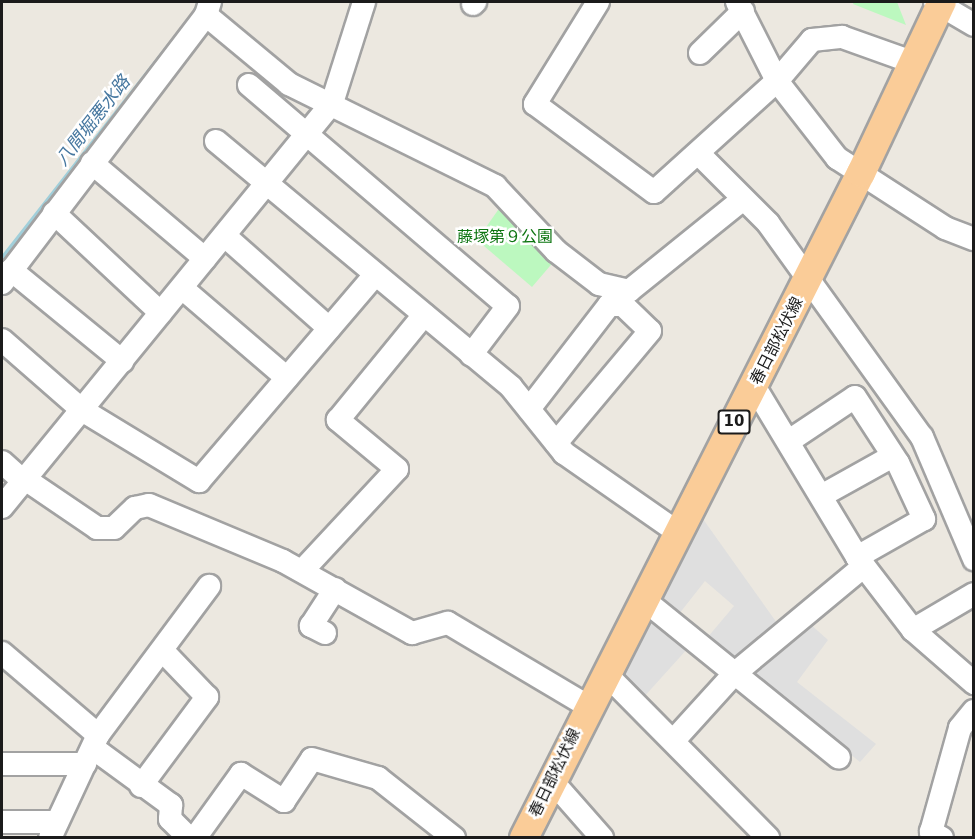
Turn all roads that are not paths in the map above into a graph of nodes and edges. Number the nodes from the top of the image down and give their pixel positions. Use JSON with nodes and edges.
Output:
{"nodes":[{"id":1,"x":364,"y":2,"type":"edge"},
{"id":2,"x":598,"y":2,"type":"edge"},
{"id":3,"x":939,"y":3,"type":"edge"},
{"id":4,"x":740,"y":6,"type":"edge"},
{"id":5,"x":208,"y":8,"type":"edge"},
{"id":6,"x":974,"y":25,"type":"edge"},
{"id":7,"x":700,"y":53,"type":"dead end"},
{"id":8,"x":915,"y":63,"type":"junction"},
{"id":9,"x":777,"y":81,"type":"junction"},
{"id":10,"x":249,"y":85,"type":"dead end"},
{"id":11,"x":332,"y":103,"type":"junction"},
{"id":12,"x":308,"y":134,"type":"junction"},
{"id":13,"x":216,"y":141,"type":"dead end"},
{"id":14,"x":699,"y":154,"type":"junction"},
{"id":15,"x":92,"y":163,"type":"junction"},
{"id":16,"x":861,"y":173,"type":"junction"},
{"id":17,"x":268,"y":183,"type":"junction"},
{"id":18,"x":743,"y":199,"type":"junction"},
{"id":19,"x":54,"y":213,"type":"junction"},
{"id":20,"x":225,"y":236,"type":"junction"},
{"id":21,"x":974,"y":239,"type":"edge"},
{"id":22,"x":205,"y":259,"type":"junction"},
{"id":23,"x":375,"y":275,"type":"junction"},
{"id":24,"x":6,"y":276,"type":"edge"},
{"id":25,"x":808,"y":279,"type":"junction"},
{"id":26,"x":182,"y":288,"type":"junction"},
{"id":27,"x":161,"y":313,"type":"junction"},
{"id":28,"x":424,"y":315,"type":"junction"},
{"id":29,"x":329,"y":328,"type":"junction"},
{"id":30,"x":2,"y":340,"type":"edge"},
{"id":31,"x":471,"y":355,"type":"junction"},
{"id":32,"x":122,"y":361,"type":"junction"},
{"id":33,"x":287,"y":378,"type":"junction"},
{"id":34,"x":754,"y":386,"type":"junction"},
{"id":35,"x":529,"y":409,"type":"junction"},
{"id":36,"x":82,"y":410,"type":"junction"},
{"id":37,"x":789,"y":441,"type":"junction"},
{"id":38,"x":556,"y":443,"type":"junction"},
{"id":39,"x":893,"y":456,"type":"junction"},
{"id":40,"x":2,"y":462,"type":"edge"},
{"id":41,"x":24,"y":480,"type":"junction"},
{"id":42,"x":821,"y":496,"type":"junction"},
{"id":43,"x":2,"y":507,"type":"edge"},
{"id":44,"x":676,"y":531,"type":"junction"},
{"id":45,"x":974,"y":559,"type":"edge"},
{"id":46,"x":860,"y":561,"type":"junction"},
{"id":47,"x":302,"y":571,"type":"junction"},
{"id":48,"x":209,"y":586,"type":"dead end"},
{"id":49,"x":335,"y":589,"type":"junction"},
{"id":50,"x":974,"y":594,"type":"edge"},
{"id":51,"x":643,"y":599,"type":"junction"},
{"id":52,"x":913,"y":630,"type":"junction"},
{"id":53,"x":325,"y":633,"type":"dead end"},
{"id":54,"x":162,"y":650,"type":"junction"},
{"id":55,"x":2,"y":653,"type":"edge"},
{"id":56,"x":605,"y":673,"type":"junction"},
{"id":57,"x":734,"y":674,"type":"junction"},
{"id":58,"x":974,"y":683,"type":"edge"},
{"id":59,"x":588,"y":706,"type":"junction"},
{"id":60,"x":974,"y":711,"type":"edge"},
{"id":61,"x":675,"y":739,"type":"junction"},
{"id":62,"x":92,"y":749,"type":"junction"},
{"id":63,"x":839,"y":758,"type":"dead end"},
{"id":64,"x":2,"y":764,"type":"edge"},
{"id":65,"x":552,"y":781,"type":"junction"},
{"id":66,"x":141,"y":786,"type":"junction"},
{"id":67,"x":2,"y":822,"type":"edge"},
{"id":68,"x":54,"y":830,"type":"edge"},
{"id":69,"x":764,"y":836,"type":"edge"},
{"id":70,"x":189,"y":837,"type":"edge"},
{"id":71,"x":195,"y":837,"type":"edge"},
{"id":72,"x":454,"y":837,"type":"edge"},
{"id":73,"x":524,"y":837,"type":"edge"},
{"id":74,"x":602,"y":837,"type":"edge"},
{"id":75,"x":942,"y":837,"type":"edge"}],
"edges":[{"from":1,"to":11,"type":"street"},
{"from":2,"to":14,"type":"street"},
{"from":3,"to":6,"type":"street"},
{"from":3,"to":8,"type":"main road","name":"春日部松伏線","number":"10"},
{"from":4,"to":7,"type":"street"},
{"from":4,"to":9,"type":"street"},
{"from":5,"to":11,"type":"street"},
{"from":5,"to":15,"type":"street"},
{"from":8,"to":9,"type":"street"},
{"from":8,"to":16,"type":"main road","name":"春日部松伏線","number":"10"},
{"from":9,"to":14,"type":"street"},
{"from":9,"to":16,"type":"street"},
{"from":10,"to":12,"type":"street"},
{"from":11,"to":12,"type":"street"},
{"from":11,"to":18,"type":"street"},
{"from":12,"to":17,"type":"street"},
{"from":12,"to":31,"type":"street"},
{"from":13,"to":17,"type":"street"},
{"from":14,"to":18,"type":"street"},
{"from":15,"to":19,"type":"street"},
{"from":15,"to":22,"type":"street"},
{"from":16,"to":21,"type":"street"},
{"from":16,"to":25,"type":"main road","name":"春日部松伏線","number":"10"},
{"from":17,"to":20,"type":"street"},
{"from":17,"to":23,"type":"street"},
{"from":18,"to":25,"type":"street"},
{"from":19,"to":24,"type":"street"},
{"from":19,"to":27,"type":"street"},
{"from":20,"to":22,"type":"street"},
{"from":20,"to":29,"type":"street"},
{"from":22,"to":26,"type":"street"},
{"from":23,"to":28,"type":"street"},
{"from":23,"to":29,"type":"street"},
{"from":24,"to":32,"type":"street"},
{"from":25,"to":34,"type":"main road","name":"春日部松伏線","number":"10"},
{"from":25,"to":45,"type":"street"},
{"from":26,"to":27,"type":"street"},
{"from":26,"to":33,"type":"street"},
{"from":27,"to":32,"type":"street"},
{"from":28,"to":31,"type":"street"},
{"from":28,"to":47,"type":"street"},
{"from":29,"to":33,"type":"street"},
{"from":30,"to":36,"type":"street"},
{"from":31,"to":35,"type":"street"},
{"from":32,"to":36,"type":"street"},
{"from":33,"to":36,"type":"street"},
{"from":34,"to":37,"type":"street"},
{"from":34,"to":44,"type":"main road","name":"春日部松伏線","number":"10"},
{"from":35,"to":38,"type":"street"},
{"from":35,"to":38,"type":"street"},
{"from":36,"to":41,"type":"street"},
{"from":37,"to":39,"type":"street"},
{"from":37,"to":42,"type":"street"},
{"from":38,"to":44,"type":"street"},
{"from":39,"to":42,"type":"street"},
{"from":39,"to":46,"type":"street"},
{"from":40,"to":41,"type":"street"},
{"from":41,"to":43,"type":"street"},
{"from":41,"to":47,"type":"street"},
{"from":42,"to":46,"type":"street"},
{"from":44,"to":51,"type":"main road","name":"春日部松伏線","number":"10"},
{"from":46,"to":52,"type":"street"},
{"from":46,"to":57,"type":"street"},
{"from":47,"to":49,"type":"street"},
{"from":48,"to":54,"type":"street"},
{"from":49,"to":53,"type":"street"},
{"from":49,"to":59,"type":"street"},
{"from":50,"to":52,"type":"street"},
{"from":51,"to":56,"type":"main road","name":"春日部松伏線","number":"10"},
{"from":51,"to":57,"type":"street"},
{"from":52,"to":58,"type":"street"},
{"from":54,"to":62,"type":"street"},
{"from":54,"to":66,"type":"street"},
{"from":55,"to":62,"type":"street"},
{"from":56,"to":59,"type":"main road","name":"春日部松伏線","number":"10"},
{"from":56,"to":61,"type":"street"},
{"from":57,"to":61,"type":"street"},
{"from":57,"to":63,"type":"street"},
{"from":59,"to":65,"type":"main road","name":"春日部松伏線","number":"10"},
{"from":60,"to":75,"type":"street"},
{"from":61,"to":69,"type":"street"},
{"from":62,"to":64,"type":"street"},
{"from":62,"to":66,"type":"street"},
{"from":62,"to":68,"type":"street"},
{"from":65,"to":73,"type":"main road","name":"春日部松伏線","number":"10"},
{"from":65,"to":74,"type":"street"},
{"from":66,"to":70,"type":"street"},
{"from":67,"to":68,"type":"street"},
{"from":71,"to":72,"type":"street"}]}
